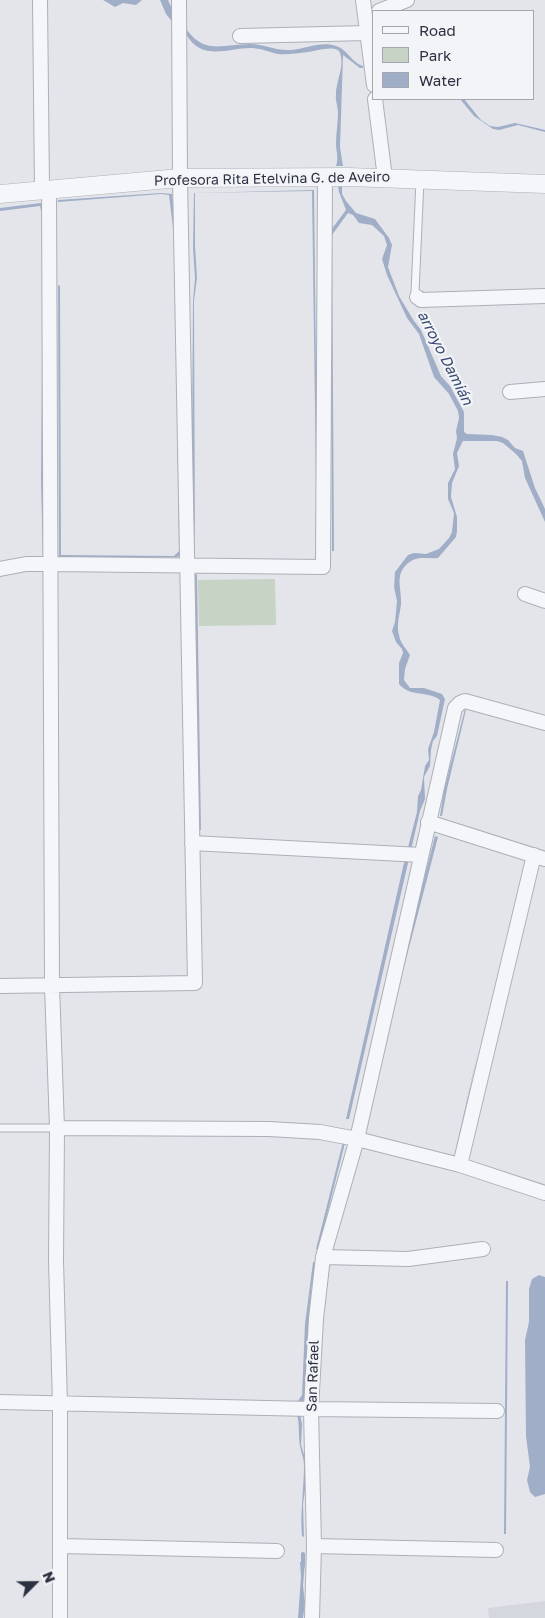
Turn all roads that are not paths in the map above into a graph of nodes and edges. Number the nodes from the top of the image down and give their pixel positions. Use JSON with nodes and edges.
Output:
{"nodes":[{"id":1,"x":40,"y":0,"type":"edge"},
{"id":2,"x":363,"y":0,"type":"edge"},
{"id":3,"x":407,"y":0,"type":"edge"},
{"id":4,"x":180,"y":7,"type":"edge"},
{"id":5,"x":382,"y":10,"type":"edge"},
{"id":6,"x":369,"y":15,"type":"edge"},
{"id":7,"x":367,"y":33,"type":"junction"},
{"id":8,"x":240,"y":36,"type":"dead end"},
{"id":9,"x":372,"y":70,"type":"edge"},
{"id":10,"x":376,"y":100,"type":"edge"},
{"id":11,"x":334,"y":177,"type":"junction"},
{"id":12,"x":180,"y":178,"type":"junction"},
{"id":13,"x":385,"y":178,"type":"junction"},
{"id":14,"x":420,"y":179,"type":"junction"},
{"id":15,"x":545,"y":184,"type":"edge"},
{"id":16,"x":46,"y":189,"type":"junction"},
{"id":17,"x":0,"y":194,"type":"edge"},
{"id":18,"x":545,"y":296,"type":"edge"},
{"id":19,"x":417,"y":297,"type":"joint"},
{"id":20,"x":545,"y":389,"type":"edge"},
{"id":21,"x":510,"y":392,"type":"dead end"},
{"id":22,"x":51,"y":564,"type":"junction"},
{"id":23,"x":187,"y":565,"type":"junction"},
{"id":24,"x":0,"y":568,"type":"edge"},
{"id":25,"x":525,"y":594,"type":"dead end"},
{"id":26,"x":545,"y":601,"type":"edge"},
{"id":27,"x":545,"y":723,"type":"edge"},
{"id":28,"x":428,"y":822,"type":"junction"},
{"id":29,"x":192,"y":843,"type":"junction"},
{"id":30,"x":421,"y":855,"type":"junction"},
{"id":31,"x":540,"y":857,"type":"edge"},
{"id":32,"x":0,"y":986,"type":"edge"},
{"id":33,"x":52,"y":986,"type":"junction"},
{"id":34,"x":0,"y":1128,"type":"edge"},
{"id":35,"x":57,"y":1128,"type":"junction"},
{"id":36,"x":357,"y":1139,"type":"junction"},
{"id":37,"x":460,"y":1165,"type":"junction"},
{"id":38,"x":545,"y":1193,"type":"edge"},
{"id":39,"x":483,"y":1250,"type":"dead end"},
{"id":40,"x":324,"y":1257,"type":"junction"},
{"id":41,"x":0,"y":1402,"type":"edge"},
{"id":42,"x":60,"y":1405,"type":"junction"},
{"id":43,"x":311,"y":1409,"type":"junction"},
{"id":44,"x":496,"y":1411,"type":"dead end"},
{"id":45,"x":61,"y":1546,"type":"junction"},
{"id":46,"x":314,"y":1546,"type":"junction"},
{"id":47,"x":496,"y":1550,"type":"dead end"},
{"id":48,"x":277,"y":1551,"type":"dead end"},
{"id":49,"x":60,"y":1618,"type":"edge"},
{"id":50,"x":312,"y":1618,"type":"edge"}],
"edges":[{"from":1,"to":16,"type":"street"},
{"from":2,"to":6,"type":"street"},
{"from":3,"to":5,"type":"street"},
{"from":4,"to":12,"type":"street"},
{"from":6,"to":7,"type":"street"},
{"from":7,"to":8,"type":"street"},
{"from":7,"to":9,"type":"street"},
{"from":10,"to":13,"type":"street"},
{"from":11,"to":12,"type":"street","name":"Profesora Rita Etelvina G. de Aveiro"},
{"from":11,"to":13,"type":"street","name":"Profesora Rita Etelvina G. de Aveiro"},
{"from":11,"to":23,"type":"street"},
{"from":12,"to":16,"type":"street","name":"Profesora Rita Etelvina G. de Aveiro"},
{"from":12,"to":23,"type":"street"},
{"from":13,"to":14,"type":"street","name":"Profesora Rita Etelvina G. de Aveiro"},
{"from":14,"to":15,"type":"street","name":"Profesora Rita Etelvina G. de Aveiro"},
{"from":14,"to":19,"type":"lane"},
{"from":16,"to":17,"type":"street","name":"Profesora Rita Etelvina G. de Aveiro"},
{"from":16,"to":22,"type":"street"},
{"from":18,"to":19,"type":"street"},
{"from":20,"to":21,"type":"street"},
{"from":22,"to":23,"type":"street"},
{"from":22,"to":24,"type":"street"},
{"from":22,"to":33,"type":"street"},
{"from":23,"to":29,"type":"street"},
{"from":25,"to":26,"type":"street"},
{"from":27,"to":28,"type":"street","name":"San Rafael"},
{"from":28,"to":30,"type":"street","name":"San Rafael"},
{"from":28,"to":31,"type":"street"},
{"from":29,"to":30,"type":"street"},
{"from":29,"to":33,"type":"street"},
{"from":30,"to":36,"type":"street","name":"San Rafael"},
{"from":31,"to":37,"type":"street"},
{"from":32,"to":33,"type":"street"},
{"from":33,"to":35,"type":"street"},
{"from":34,"to":35,"type":"lane"},
{"from":35,"to":36,"type":"street"},
{"from":35,"to":42,"type":"street"},
{"from":36,"to":37,"type":"street"},
{"from":36,"to":40,"type":"street","name":"San Rafael"},
{"from":37,"to":38,"type":"street"},
{"from":39,"to":40,"type":"street"},
{"from":40,"to":43,"type":"street","name":"San Rafael"},
{"from":41,"to":42,"type":"street"},
{"from":42,"to":43,"type":"street"},
{"from":42,"to":45,"type":"street"},
{"from":43,"to":44,"type":"street"},
{"from":43,"to":46,"type":"street","name":"San Rafael"},
{"from":45,"to":48,"type":"street"},
{"from":45,"to":49,"type":"street"},
{"from":46,"to":47,"type":"street"},
{"from":46,"to":50,"type":"street","name":"San Rafael"}]}
